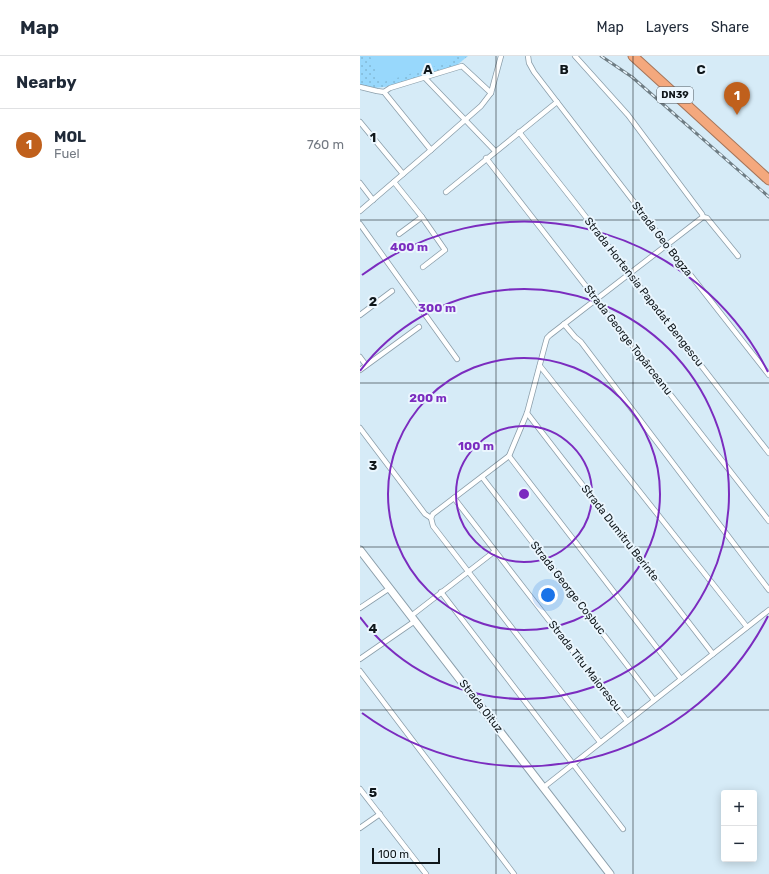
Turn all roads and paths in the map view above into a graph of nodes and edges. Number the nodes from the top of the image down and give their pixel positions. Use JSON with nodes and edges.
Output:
{"nodes":[{"id":1,"x":501,"y":56,"type":"edge"},
{"id":2,"x":528,"y":56,"type":"edge"},
{"id":3,"x":575,"y":56,"type":"edge"},
{"id":4,"x":632,"y":56,"type":"edge"},
{"id":5,"x":425,"y":78,"type":"junction"},
{"id":6,"x":360,"y":87,"type":"edge"},
{"id":7,"x":384,"y":92,"type":"junction"},
{"id":8,"x":491,"y":93,"type":"junction"},
{"id":9,"x":557,"y":102,"type":"junction"},
{"id":10,"x":465,"y":119,"type":"junction"},
{"id":11,"x":360,"y":122,"type":"edge"},
{"id":12,"x":519,"y":132,"type":"junction"},
{"id":13,"x":431,"y":150,"type":"junction"},
{"id":14,"x":495,"y":151,"type":"junction"},
{"id":15,"x":486,"y":158,"type":"junction"},
{"id":16,"x":404,"y":174,"type":"junction"},
{"id":17,"x":769,"y":180,"type":"edge"},
{"id":18,"x":394,"y":182,"type":"junction"},
{"id":19,"x":360,"y":183,"type":"edge"},
{"id":20,"x":446,"y":192,"type":"dead end"},
{"id":21,"x":373,"y":200,"type":"junction"},
{"id":22,"x":360,"y":211,"type":"edge"},
{"id":23,"x":422,"y":217,"type":"junction"},
{"id":24,"x":703,"y":217,"type":"junction"},
{"id":25,"x":360,"y":224,"type":"edge"},
{"id":26,"x":399,"y":234,"type":"dead end"},
{"id":27,"x":667,"y":245,"type":"junction"},
{"id":28,"x":738,"y":256,"type":"dead end"},
{"id":29,"x":423,"y":267,"type":"dead end"},
{"id":30,"x":629,"y":274,"type":"junction"},
{"id":31,"x":392,"y":291,"type":"dead end"},
{"id":32,"x":596,"y":299,"type":"junction"},
{"id":33,"x":360,"y":315,"type":"edge"},
{"id":34,"x":564,"y":324,"type":"junction"},
{"id":35,"x":419,"y":327,"type":"dead end"},
{"id":36,"x":360,"y":357,"type":"edge"},
{"id":37,"x":457,"y":359,"type":"dead end"},
{"id":38,"x":366,"y":366,"type":"junction"},
{"id":39,"x":540,"y":366,"type":"junction"},
{"id":40,"x":360,"y":370,"type":"edge"},
{"id":41,"x":769,"y":375,"type":"edge"},
{"id":42,"x":527,"y":413,"type":"junction"},
{"id":43,"x":360,"y":428,"type":"edge"},
{"id":44,"x":769,"y":453,"type":"edge"},
{"id":45,"x":509,"y":456,"type":"junction"},
{"id":46,"x":482,"y":477,"type":"junction"},
{"id":47,"x":454,"y":498,"type":"junction"},
{"id":48,"x":431,"y":518,"type":"junction"},
{"id":49,"x":769,"y":521,"type":"edge"},
{"id":50,"x":495,"y":550,"type":"junction"},
{"id":51,"x":361,"y":553,"type":"edge"},
{"id":52,"x":468,"y":570,"type":"junction"},
{"id":53,"x":390,"y":588,"type":"junction"},
{"id":54,"x":769,"y":590,"type":"edge"},
{"id":55,"x":441,"y":592,"type":"junction"},
{"id":56,"x":360,"y":608,"type":"edge"},
{"id":57,"x":769,"y":610,"type":"edge"},
{"id":58,"x":413,"y":618,"type":"junction"},
{"id":59,"x":747,"y":627,"type":"junction"},
{"id":60,"x":713,"y":654,"type":"junction"},
{"id":61,"x":360,"y":659,"type":"edge"},
{"id":62,"x":360,"y":671,"type":"edge"},
{"id":63,"x":681,"y":679,"type":"junction"},
{"id":64,"x":654,"y":700,"type":"junction"},
{"id":65,"x":627,"y":721,"type":"junction"},
{"id":66,"x":600,"y":742,"type":"junction"},
{"id":67,"x":574,"y":765,"type":"junction"},
{"id":68,"x":544,"y":787,"type":"junction"},
{"id":69,"x":360,"y":789,"type":"edge"},
{"id":70,"x":380,"y":814,"type":"junction"},
{"id":71,"x":360,"y":828,"type":"edge"},
{"id":72,"x":623,"y":828,"type":"dead end"},
{"id":73,"x":426,"y":874,"type":"edge"},
{"id":74,"x":514,"y":874,"type":"edge"},
{"id":75,"x":610,"y":874,"type":"edge"}],
"edges":[{"from":1,"to":8,"type":"street"},
{"from":2,"to":9,"type":"street","name":"Strada Geo Bogza"},
{"from":3,"to":24,"type":"street"},
{"from":4,"to":17,"type":"highway","number":"DN39"},
{"from":5,"to":7,"type":"street"},
{"from":5,"to":8,"type":"street"},
{"from":5,"to":10,"type":"street"},
{"from":6,"to":7,"type":"street"},
{"from":7,"to":13,"type":"street"},
{"from":8,"to":10,"type":"street"},
{"from":9,"to":12,"type":"street"},
{"from":9,"to":27,"type":"street","name":"Strada Geo Bogza"},
{"from":10,"to":13,"type":"street"},
{"from":10,"to":14,"type":"street"},
{"from":11,"to":16,"type":"street"},
{"from":12,"to":14,"type":"street"},
{"from":12,"to":30,"type":"street","name":"Strada Hortensia Papadat Bengescu"},
{"from":13,"to":16,"type":"street"},
{"from":14,"to":15,"type":"street"},
{"from":15,"to":20,"type":"street"},
{"from":15,"to":32,"type":"street","name":"Strada George Topârceanu"},
{"from":16,"to":18,"type":"street"},
{"from":18,"to":21,"type":"street"},
{"from":18,"to":23,"type":"street"},
{"from":19,"to":21,"type":"street"},
{"from":21,"to":22,"type":"street"},
{"from":23,"to":26,"type":"street"},
{"from":23,"to":29,"type":"street"},
{"from":24,"to":27,"type":"street"},
{"from":24,"to":28,"type":"street"},
{"from":25,"to":37,"type":"street"},
{"from":27,"to":30,"type":"street"},
{"from":27,"to":41,"type":"street","name":"Strada Geo Bogza"},
{"from":30,"to":32,"type":"street"},
{"from":30,"to":44,"type":"street","name":"Strada Hortensia Papadat Bengescu"},
{"from":31,"to":33,"type":"street"},
{"from":32,"to":34,"type":"street"},
{"from":32,"to":49,"type":"street","name":"Strada George Topârceanu"},
{"from":34,"to":39,"type":"street"},
{"from":34,"to":54,"type":"street"},
{"from":35,"to":38,"type":"street"},
{"from":36,"to":38,"type":"street"},
{"from":38,"to":40,"type":"street"},
{"from":39,"to":42,"type":"street"},
{"from":39,"to":59,"type":"street"},
{"from":42,"to":45,"type":"street"},
{"from":42,"to":60,"type":"street","name":"Strada Dumitru Berinte"},
{"from":43,"to":48,"type":"street"},
{"from":45,"to":46,"type":"street"},
{"from":45,"to":63,"type":"street"},
{"from":46,"to":47,"type":"street"},
{"from":46,"to":64,"type":"street","name":"Strada George Coșbuc"},
{"from":47,"to":48,"type":"street"},
{"from":47,"to":50,"type":"street","name":"Strada Titu Maiorescu"},
{"from":48,"to":52,"type":"street"},
{"from":50,"to":52,"type":"street"},
{"from":50,"to":65,"type":"street","name":"Strada Titu Maiorescu"},
{"from":51,"to":53,"type":"main road","name":"Strada Oituz"},
{"from":52,"to":55,"type":"street"},
{"from":52,"to":66,"type":"street"},
{"from":53,"to":56,"type":"street"},
{"from":53,"to":58,"type":"main road","name":"Strada Oituz"},
{"from":55,"to":58,"type":"street"},
{"from":55,"to":67,"type":"street"},
{"from":57,"to":59,"type":"street"},
{"from":58,"to":61,"type":"street"},
{"from":58,"to":68,"type":"main road","name":"Strada Oituz"},
{"from":59,"to":60,"type":"street"},
{"from":60,"to":63,"type":"street"},
{"from":62,"to":74,"type":"street"},
{"from":63,"to":64,"type":"street"},
{"from":64,"to":65,"type":"street"},
{"from":65,"to":66,"type":"street"},
{"from":66,"to":67,"type":"street"},
{"from":67,"to":68,"type":"street"},
{"from":67,"to":72,"type":"street"},
{"from":68,"to":75,"type":"main road","name":"Strada Oituz"},
{"from":69,"to":70,"type":"street"},
{"from":70,"to":71,"type":"street"},
{"from":70,"to":73,"type":"street"}]}
